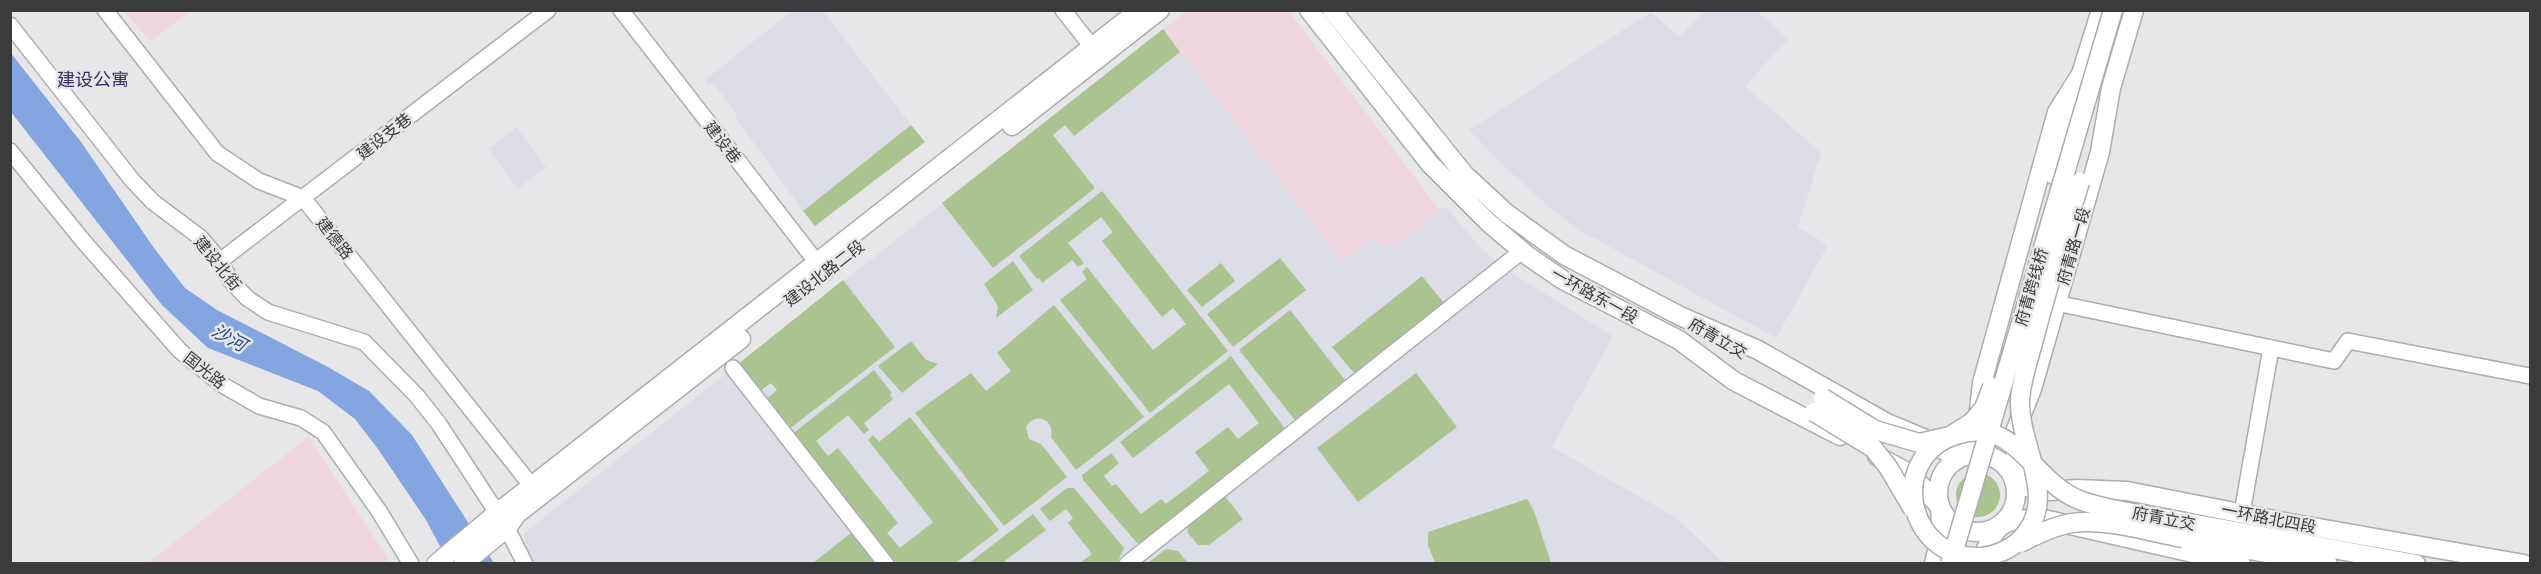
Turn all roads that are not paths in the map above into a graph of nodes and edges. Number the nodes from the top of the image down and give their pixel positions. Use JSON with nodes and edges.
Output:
{"nodes":[{"id":1,"x":105,"y":10,"type":"edge"},
{"id":2,"x":549,"y":10,"type":"edge"},
{"id":3,"x":621,"y":10,"type":"edge"},
{"id":4,"x":1063,"y":10,"type":"edge"},
{"id":5,"x":1139,"y":10,"type":"edge"},
{"id":6,"x":1160,"y":10,"type":"edge"},
{"id":7,"x":1309,"y":10,"type":"edge"},
{"id":8,"x":1332,"y":10,"type":"edge"},
{"id":9,"x":2101,"y":10,"type":"edge"},
{"id":10,"x":2113,"y":10,"type":"edge"},
{"id":11,"x":2121,"y":10,"type":"edge"},
{"id":12,"x":2134,"y":10,"type":"edge"},
{"id":13,"x":10,"y":25,"type":"edge"},
{"id":14,"x":1092,"y":47,"type":"junction"},
{"id":15,"x":2081,"y":74,"type":"junction"},
{"id":16,"x":2110,"y":88,"type":"junction"},
{"id":17,"x":10,"y":152,"type":"edge"},
{"id":18,"x":303,"y":198,"type":"junction"},
{"id":19,"x":1522,"y":251,"type":"junction"},
{"id":20,"x":220,"y":261,"type":"junction"},
{"id":21,"x":821,"y":269,"type":"junction"},
{"id":22,"x":2056,"y":303,"type":"junction"},
{"id":23,"x":1680,"y":316,"type":"junction"},
{"id":24,"x":1679,"y":340,"type":"junction"},
{"id":25,"x":2271,"y":348,"type":"junction"},
{"id":26,"x":733,"y":368,"type":"dead end"},
{"id":27,"x":2530,"y":376,"type":"edge"},
{"id":28,"x":1819,"y":405,"type":"junction"},
{"id":29,"x":1950,"y":436,"type":"junction"},
{"id":30,"x":1964,"y":456,"type":"junction"},
{"id":31,"x":2032,"y":464,"type":"junction"},
{"id":32,"x":2015,"y":481,"type":"junction"},
{"id":33,"x":536,"y":491,"type":"junction"},
{"id":34,"x":1940,"y":507,"type":"junction"},
{"id":35,"x":1915,"y":513,"type":"junction"},
{"id":36,"x":2242,"y":513,"type":"junction"},
{"id":37,"x":495,"y":526,"type":"junction"},
{"id":38,"x":2000,"y":526,"type":"junction"},
{"id":39,"x":2184,"y":530,"type":"junction"},
{"id":40,"x":2004,"y":551,"type":"junction"},
{"id":41,"x":2221,"y":562,"type":"edge"},
{"id":42,"x":411,"y":564,"type":"edge"},
{"id":43,"x":436,"y":564,"type":"edge"},
{"id":44,"x":463,"y":564,"type":"edge"},
{"id":45,"x":525,"y":564,"type":"edge"},
{"id":46,"x":886,"y":564,"type":"edge"},
{"id":47,"x":1126,"y":564,"type":"edge"},
{"id":48,"x":1932,"y":564,"type":"edge"},
{"id":49,"x":1950,"y":564,"type":"edge"},
{"id":50,"x":1963,"y":564,"type":"edge"},
{"id":51,"x":1980,"y":564,"type":"edge"},
{"id":52,"x":1991,"y":564,"type":"edge"},
{"id":53,"x":2241,"y":564,"type":"edge"},
{"id":54,"x":2328,"y":564,"type":"edge"},
{"id":55,"x":2416,"y":564,"type":"edge"},
{"id":56,"x":2524,"y":564,"type":"edge"}],
"edges":[{"from":1,"to":18,"type":"street"},
{"from":2,"to":18,"type":"street","name":"建设支巷"},
{"from":3,"to":21,"type":"street","name":"建设巷"},
{"from":4,"to":14,"type":"street"},
{"from":5,"to":14,"type":"main road","name":"建设北路二段"},
{"from":6,"to":21,"type":"main road","name":"建设北路二段"},
{"from":7,"to":19,"type":"main road","name":"一环路东一段"},
{"from":8,"to":23,"type":"main road","name":"一环路东一段"},
{"from":9,"to":15,"type":"main road"},
{"from":10,"to":49,"type":"main road","name":"府青跨线桥","bridge":true},
{"from":11,"to":50,"type":"main road","name":"府青跨线桥","bridge":true},
{"from":12,"to":16,"type":"main road","name":"府青路一段"},
{"from":13,"to":20,"type":"street","name":"建设北街"},
{"from":14,"to":21,"type":"main road","name":"建设北路二段"},
{"from":15,"to":29,"type":"main road","name":"府青立交","bridge":true},
{"from":15,"to":30,"type":"main road"},
{"from":16,"to":22,"type":"main road","name":"府青路一段"},
{"from":16,"to":31,"type":"main road","name":"府青立交","bridge":true},
{"from":17,"to":42,"type":"street","name":"国光路"},
{"from":18,"to":20,"type":"street","name":"建设支巷"},
{"from":18,"to":33,"type":"street","name":"建德路"},
{"from":19,"to":24,"type":"main road","name":"一环路东一段"},
{"from":19,"to":47,"type":"street"},
{"from":20,"to":37,"type":"street","name":"建设北街"},
{"from":21,"to":33,"type":"main road","name":"建设北路二段"},
{"from":22,"to":25,"type":"street"},
{"from":22,"to":32,"type":"main road","name":"府青路一段"},
{"from":23,"to":28,"type":"main road","name":"府青立交"},
{"from":23,"to":30,"type":"main road","name":"一环路东一段"},
{"from":24,"to":28,"type":"main road"},
{"from":24,"to":34,"type":"main road","name":"一环路东一段"},
{"from":25,"to":27,"type":"street"},
{"from":25,"to":36,"type":"street"},
{"from":26,"to":46,"type":"street"},
{"from":28,"to":29,"type":"main road","name":"府青立交","bridge":true},
{"from":28,"to":35,"type":"main road","bridge":true},
{"from":29,"to":31,"type":"main road","name":"府青立交","bridge":true},
{"from":29,"to":35,"type":"main road","name":"府青立交","bridge":true},
{"from":30,"to":32,"type":"main road"},
{"from":30,"to":34,"type":"main road"},
{"from":31,"to":39,"type":"main road","name":"府青立交","bridge":true},
{"from":31,"to":40,"type":"main road","name":"府青立交","bridge":true},
{"from":32,"to":36,"type":"main road","name":"一环路北四段"},
{"from":32,"to":38,"type":"main road"},
{"from":33,"to":37,"type":"main road","name":"建设北路二段"},
{"from":34,"to":38,"type":"main road"},
{"from":34,"to":48,"type":"main road"},
{"from":35,"to":40,"type":"main road","name":"府青立交","bridge":true},
{"from":35,"to":48,"type":"main road","bridge":true},
{"from":36,"to":56,"type":"main road","name":"一环路北四段"},
{"from":37,"to":43,"type":"main road"},
{"from":37,"to":44,"type":"main road"},
{"from":37,"to":45,"type":"street","name":"建设北街"},
{"from":38,"to":41,"type":"main road"},
{"from":38,"to":51,"type":"main road"},
{"from":39,"to":40,"type":"main road","name":"府青立交","bridge":true},
{"from":39,"to":54,"type":"main road","name":"府青立交"},
{"from":39,"to":55,"type":"main road","name":"府青立交"},
{"from":40,"to":52,"type":"main road","name":"府青立交","bridge":true},
{"from":41,"to":53,"type":"main road"}]}
